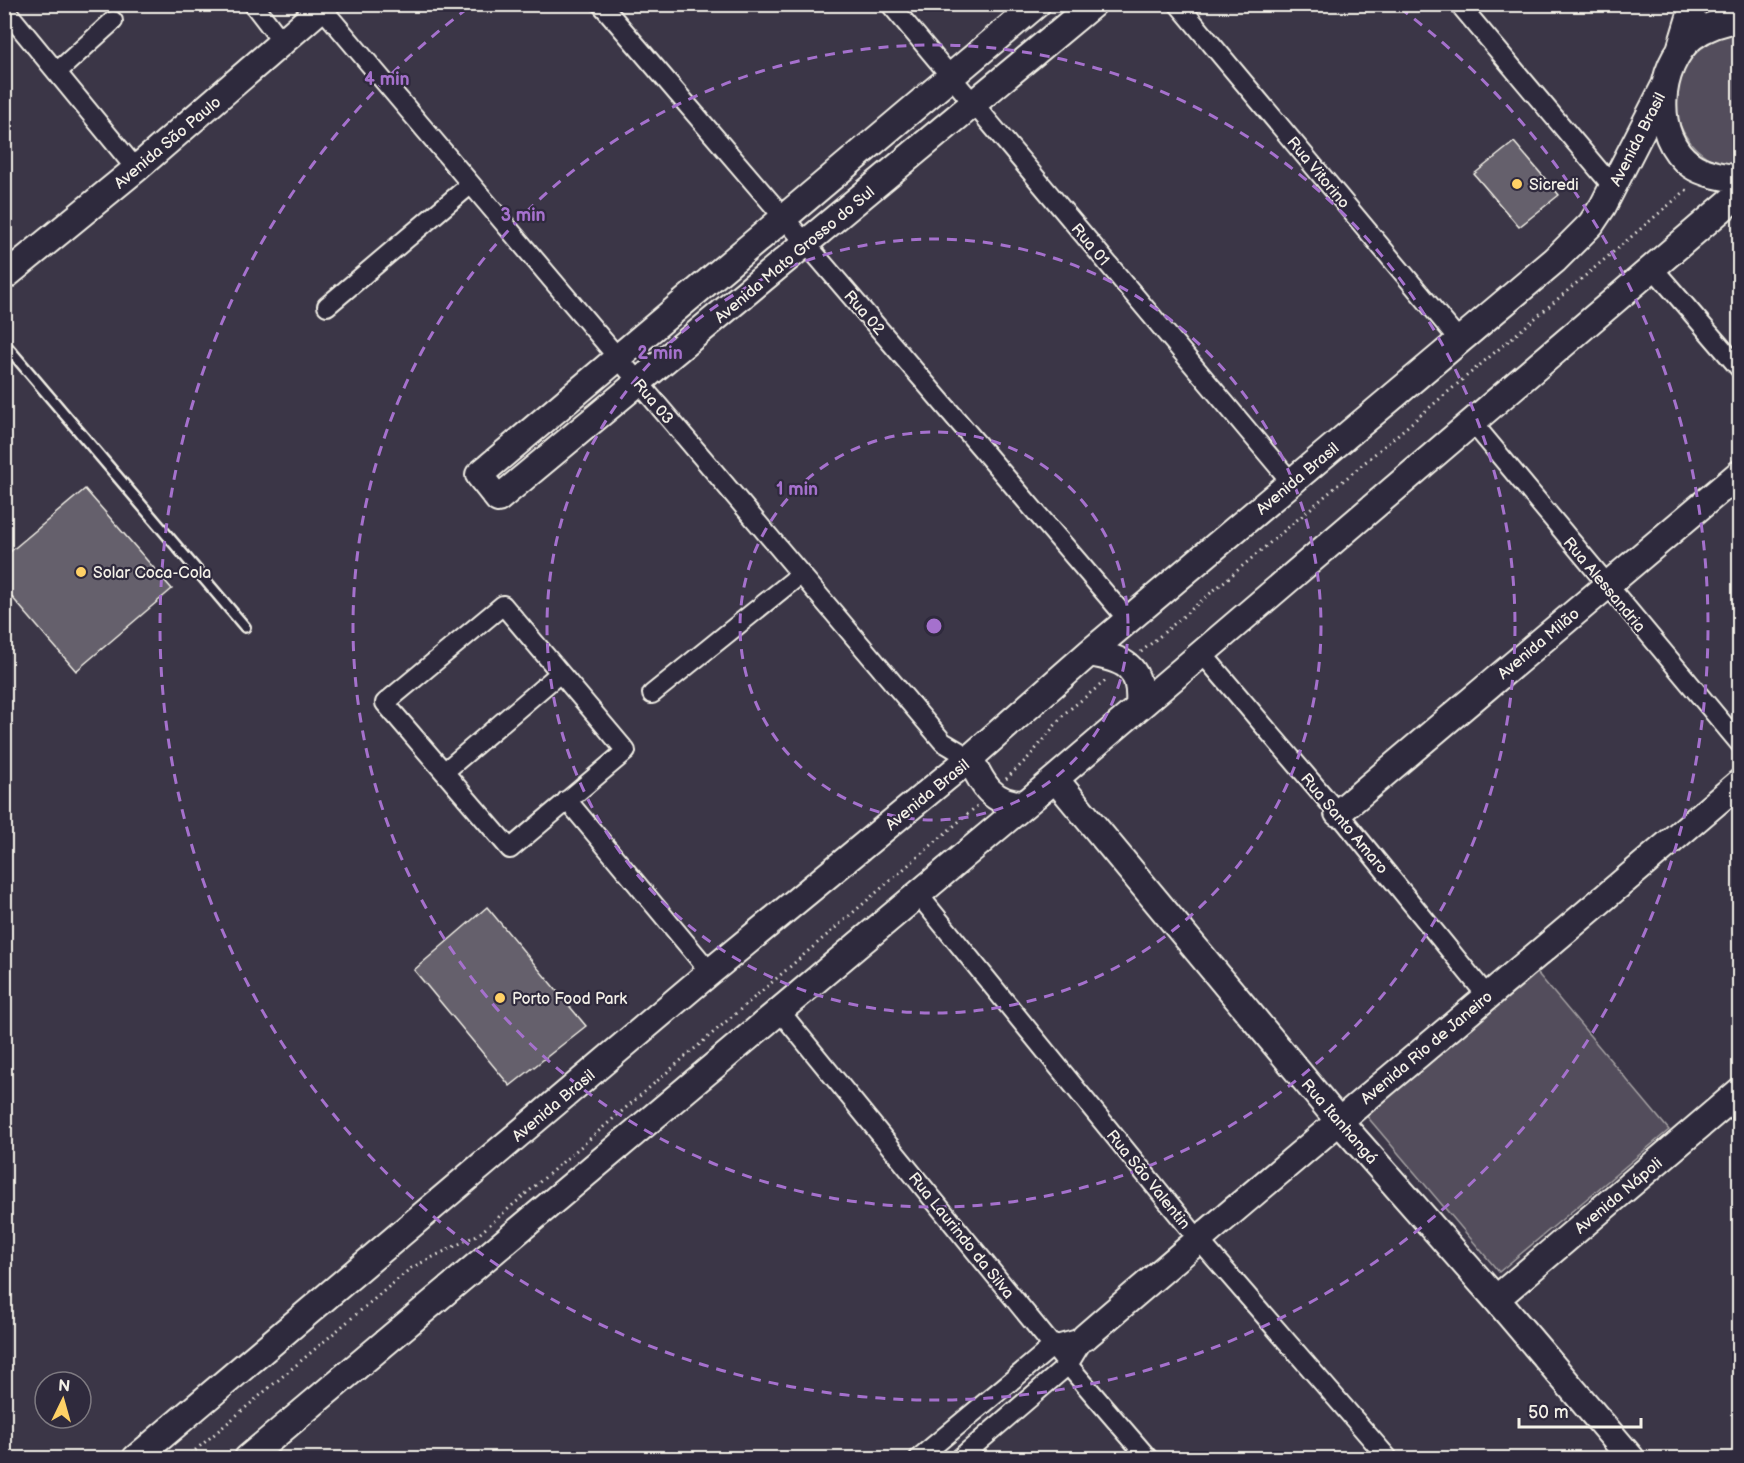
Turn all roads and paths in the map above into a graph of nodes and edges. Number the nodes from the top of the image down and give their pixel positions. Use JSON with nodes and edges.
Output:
{"nodes":[{"id":1,"x":253,"y":4,"type":"edge"},
{"id":2,"x":601,"y":4,"type":"edge"},
{"id":3,"x":890,"y":4,"type":"edge"},
{"id":4,"x":1037,"y":4,"type":"edge"},
{"id":5,"x":1093,"y":4,"type":"edge"},
{"id":6,"x":1178,"y":4,"type":"edge"},
{"id":7,"x":1459,"y":4,"type":"edge"},
{"id":8,"x":1694,"y":4,"type":"edge"},
{"id":9,"x":324,"y":6,"type":"edge"},
{"id":10,"x":4,"y":8,"type":"edge"},
{"id":11,"x":1740,"y":19,"type":"edge"},
{"id":12,"x":113,"y":21,"type":"dead end"},
{"id":13,"x":283,"y":43,"type":"junction"},
{"id":14,"x":1676,"y":57,"type":"junction"},
{"id":15,"x":57,"y":72,"type":"junction"},
{"id":16,"x":951,"y":77,"type":"junction"},
{"id":17,"x":1665,"y":85,"type":"junction"},
{"id":18,"x":974,"y":104,"type":"junction"},
{"id":19,"x":136,"y":169,"type":"junction"},
{"id":20,"x":1707,"y":172,"type":"junction"},
{"id":21,"x":1740,"y":179,"type":"edge"},
{"id":22,"x":471,"y":184,"type":"junction"},
{"id":23,"x":1613,"y":187,"type":"junction"},
{"id":24,"x":1740,"y":193,"type":"edge"},
{"id":25,"x":784,"y":218,"type":"junction"},
{"id":26,"x":806,"y":244,"type":"junction"},
{"id":27,"x":1653,"y":268,"type":"junction"},
{"id":28,"x":4,"y":277,"type":"edge"},
{"id":29,"x":327,"y":306,"type":"dead end"},
{"id":30,"x":1459,"y":340,"type":"junction"},
{"id":31,"x":4,"y":343,"type":"edge"},
{"id":32,"x":618,"y":358,"type":"junction"},
{"id":33,"x":1740,"y":369,"type":"edge"},
{"id":34,"x":639,"y":382,"type":"junction"},
{"id":35,"x":1472,"y":422,"type":"junction"},
{"id":36,"x":1740,"y":472,"type":"edge"},
{"id":37,"x":1292,"y":483,"type":"junction"},
{"id":38,"x":801,"y":574,"type":"junction"},
{"id":39,"x":1605,"y":586,"type":"junction"},
{"id":40,"x":1129,"y":621,"type":"junction"},
{"id":41,"x":245,"y":627,"type":"dead end"},
{"id":42,"x":1201,"y":652,"type":"junction"},
{"id":43,"x":1089,"y":653,"type":"junction"},
{"id":44,"x":1127,"y":664,"type":"junction"},
{"id":45,"x":560,"y":673,"type":"junction"},
{"id":46,"x":652,"y":694,"type":"dead end"},
{"id":47,"x":1139,"y":705,"type":"junction"},
{"id":48,"x":1740,"y":744,"type":"edge"},
{"id":49,"x":970,"y":758,"type":"junction"},
{"id":50,"x":444,"y":772,"type":"junction"},
{"id":51,"x":1056,"y":779,"type":"junction"},
{"id":52,"x":1740,"y":782,"type":"edge"},
{"id":53,"x":992,"y":794,"type":"junction"},
{"id":54,"x":567,"y":800,"type":"junction"},
{"id":55,"x":1023,"y":804,"type":"junction"},
{"id":56,"x":1338,"y":813,"type":"junction"},
{"id":57,"x":917,"y":893,"type":"junction"},
{"id":58,"x":710,"y":972,"type":"junction"},
{"id":59,"x":1487,"y":996,"type":"junction"},
{"id":60,"x":779,"y":1010,"type":"junction"},
{"id":61,"x":1740,"y":1091,"type":"edge"},
{"id":62,"x":1338,"y":1120,"type":"junction"},
{"id":63,"x":1198,"y":1239,"type":"junction"},
{"id":64,"x":1496,"y":1299,"type":"junction"},
{"id":65,"x":1085,"y":1337,"type":"junction"},
{"id":66,"x":1053,"y":1346,"type":"junction"},
{"id":67,"x":1068,"y":1365,"type":"junction"},
{"id":68,"x":136,"y":1458,"type":"edge"},
{"id":69,"x":186,"y":1458,"type":"edge"},
{"id":70,"x":248,"y":1458,"type":"edge"},
{"id":71,"x":919,"y":1458,"type":"edge"},
{"id":72,"x":960,"y":1458,"type":"edge"},
{"id":73,"x":1148,"y":1458,"type":"edge"},
{"id":74,"x":1388,"y":1458,"type":"edge"},
{"id":75,"x":1631,"y":1458,"type":"edge"}],
"edges":[{"from":1,"to":13,"type":"street"},
{"from":2,"to":25,"type":"street","name":"Rua 02"},
{"from":3,"to":16,"type":"street","name":"Rua 01"},
{"from":4,"to":16,"type":"street","name":"Avenida Mato Grosso do Sul"},
{"from":5,"to":18,"type":"street","name":"Avenida Mato Grosso do Sul"},
{"from":6,"to":30,"type":"street","name":"Rua Vitorino"},
{"from":7,"to":23,"type":"street"},
{"from":8,"to":14,"type":"street"},
{"from":9,"to":13,"type":"street","name":"Avenida São Paulo"},
{"from":9,"to":22,"type":"street","name":"Rua 03"},
{"from":10,"to":15,"type":"street"},
{"from":11,"to":14,"type":"street"},
{"from":12,"to":15,"type":"street"},
{"from":13,"to":19,"type":"street","name":"Avenida São Paulo"},
{"from":14,"to":17,"type":"street"},
{"from":15,"to":19,"type":"street"},
{"from":16,"to":18,"type":"street","name":"Rua 01"},
{"from":16,"to":25,"type":"street","name":"Avenida Mato Grosso do Sul"},
{"from":17,"to":20,"type":"street"},
{"from":17,"to":23,"type":"street","name":"Avenida Brasil"},
{"from":18,"to":26,"type":"street","name":"Avenida Mato Grosso do Sul"},
{"from":18,"to":37,"type":"street","name":"Rua 01"},
{"from":19,"to":28,"type":"street","name":"Avenida São Paulo"},
{"from":20,"to":21,"type":"street"},
{"from":20,"to":44,"type":"path"},
{"from":22,"to":29,"type":"street"},
{"from":22,"to":32,"type":"street","name":"Rua 03"},
{"from":23,"to":30,"type":"street","name":"Avenida Brasil"},
{"from":24,"to":27,"type":"street"},
{"from":25,"to":26,"type":"street","name":"Rua 02"},
{"from":25,"to":32,"type":"street","name":"Avenida Mato Grosso do Sul"},
{"from":26,"to":34,"type":"street","name":"Avenida Mato Grosso do Sul"},
{"from":26,"to":40,"type":"street","name":"Rua 02"},
{"from":27,"to":33,"type":"street"},
{"from":27,"to":35,"type":"street"},
{"from":30,"to":37,"type":"street","name":"Avenida Brasil"},
{"from":31,"to":41,"type":"lane"},
{"from":32,"to":34,"type":"street","name":"Rua 03"},
{"from":32,"to":34,"type":"street","name":"Avenida Mato Grosso do Sul"},
{"from":34,"to":38,"type":"street","name":"Rua 03"},
{"from":35,"to":39,"type":"street","name":"Rua Alessandria"},
{"from":35,"to":42,"type":"street"},
{"from":36,"to":39,"type":"street","name":"Avenida Milão"},
{"from":37,"to":40,"type":"street","name":"Avenida Brasil"},
{"from":38,"to":46,"type":"street"},
{"from":38,"to":49,"type":"street","name":"Rua 03"},
{"from":39,"to":48,"type":"street","name":"Rua Alessandria"},
{"from":39,"to":56,"type":"street","name":"Avenida Milão"},
{"from":40,"to":43,"type":"street","name":"Avenida Brasil"},
{"from":42,"to":47,"type":"street"},
{"from":42,"to":56,"type":"street","name":"Rua Santo Amaro"},
{"from":43,"to":44,"type":"street"},
{"from":43,"to":49,"type":"street","name":"Avenida Brasil"},
{"from":44,"to":47,"type":"street"},
{"from":44,"to":53,"type":"path"},
{"from":45,"to":50,"type":"street"},
{"from":45,"to":50,"type":"street"},
{"from":45,"to":54,"type":"street"},
{"from":47,"to":51,"type":"street"},
{"from":49,"to":53,"type":"street"},
{"from":49,"to":58,"type":"street","name":"Avenida Brasil"},
{"from":50,"to":54,"type":"street"},
{"from":51,"to":55,"type":"street"},
{"from":51,"to":62,"type":"street","name":"Rua Itanhangá"},
{"from":52,"to":59,"type":"street","name":"Avenida Rio de Janeiro"},
{"from":53,"to":55,"type":"street"},
{"from":53,"to":69,"type":"path"},
{"from":54,"to":58,"type":"street"},
{"from":55,"to":57,"type":"street"},
{"from":56,"to":59,"type":"street","name":"Rua Santo Amaro"},
{"from":57,"to":60,"type":"street"},
{"from":57,"to":63,"type":"street","name":"Rua São Valentin"},
{"from":58,"to":68,"type":"street","name":"Avenida Brasil"},
{"from":59,"to":62,"type":"street","name":"Avenida Rio de Janeiro"},
{"from":60,"to":66,"type":"street","name":"Rua Laurindo da Silva"},
{"from":60,"to":70,"type":"street"},
{"from":61,"to":64,"type":"street","name":"Avenida Nápoli"},
{"from":62,"to":63,"type":"street","name":"Avenida Rio de Janeiro"},
{"from":62,"to":64,"type":"street","name":"Rua Itanhangá"},
{"from":63,"to":65,"type":"street","name":"Avenida Rio de Janeiro"},
{"from":63,"to":74,"type":"street","name":"Rua São Valentin"},
{"from":64,"to":75,"type":"street","name":"Rua Itanhangá"},
{"from":65,"to":66,"type":"street","name":"Avenida Rio de Janeiro"},
{"from":65,"to":67,"type":"street","name":"Avenida Rio de Janeiro"},
{"from":66,"to":67,"type":"street","name":"Rua Laurindo da Silva"},
{"from":66,"to":71,"type":"street"},
{"from":67,"to":72,"type":"street","name":"Avenida Rio de Janeiro"},
{"from":67,"to":73,"type":"street","name":"Rua Laurindo da Silva"}]}
